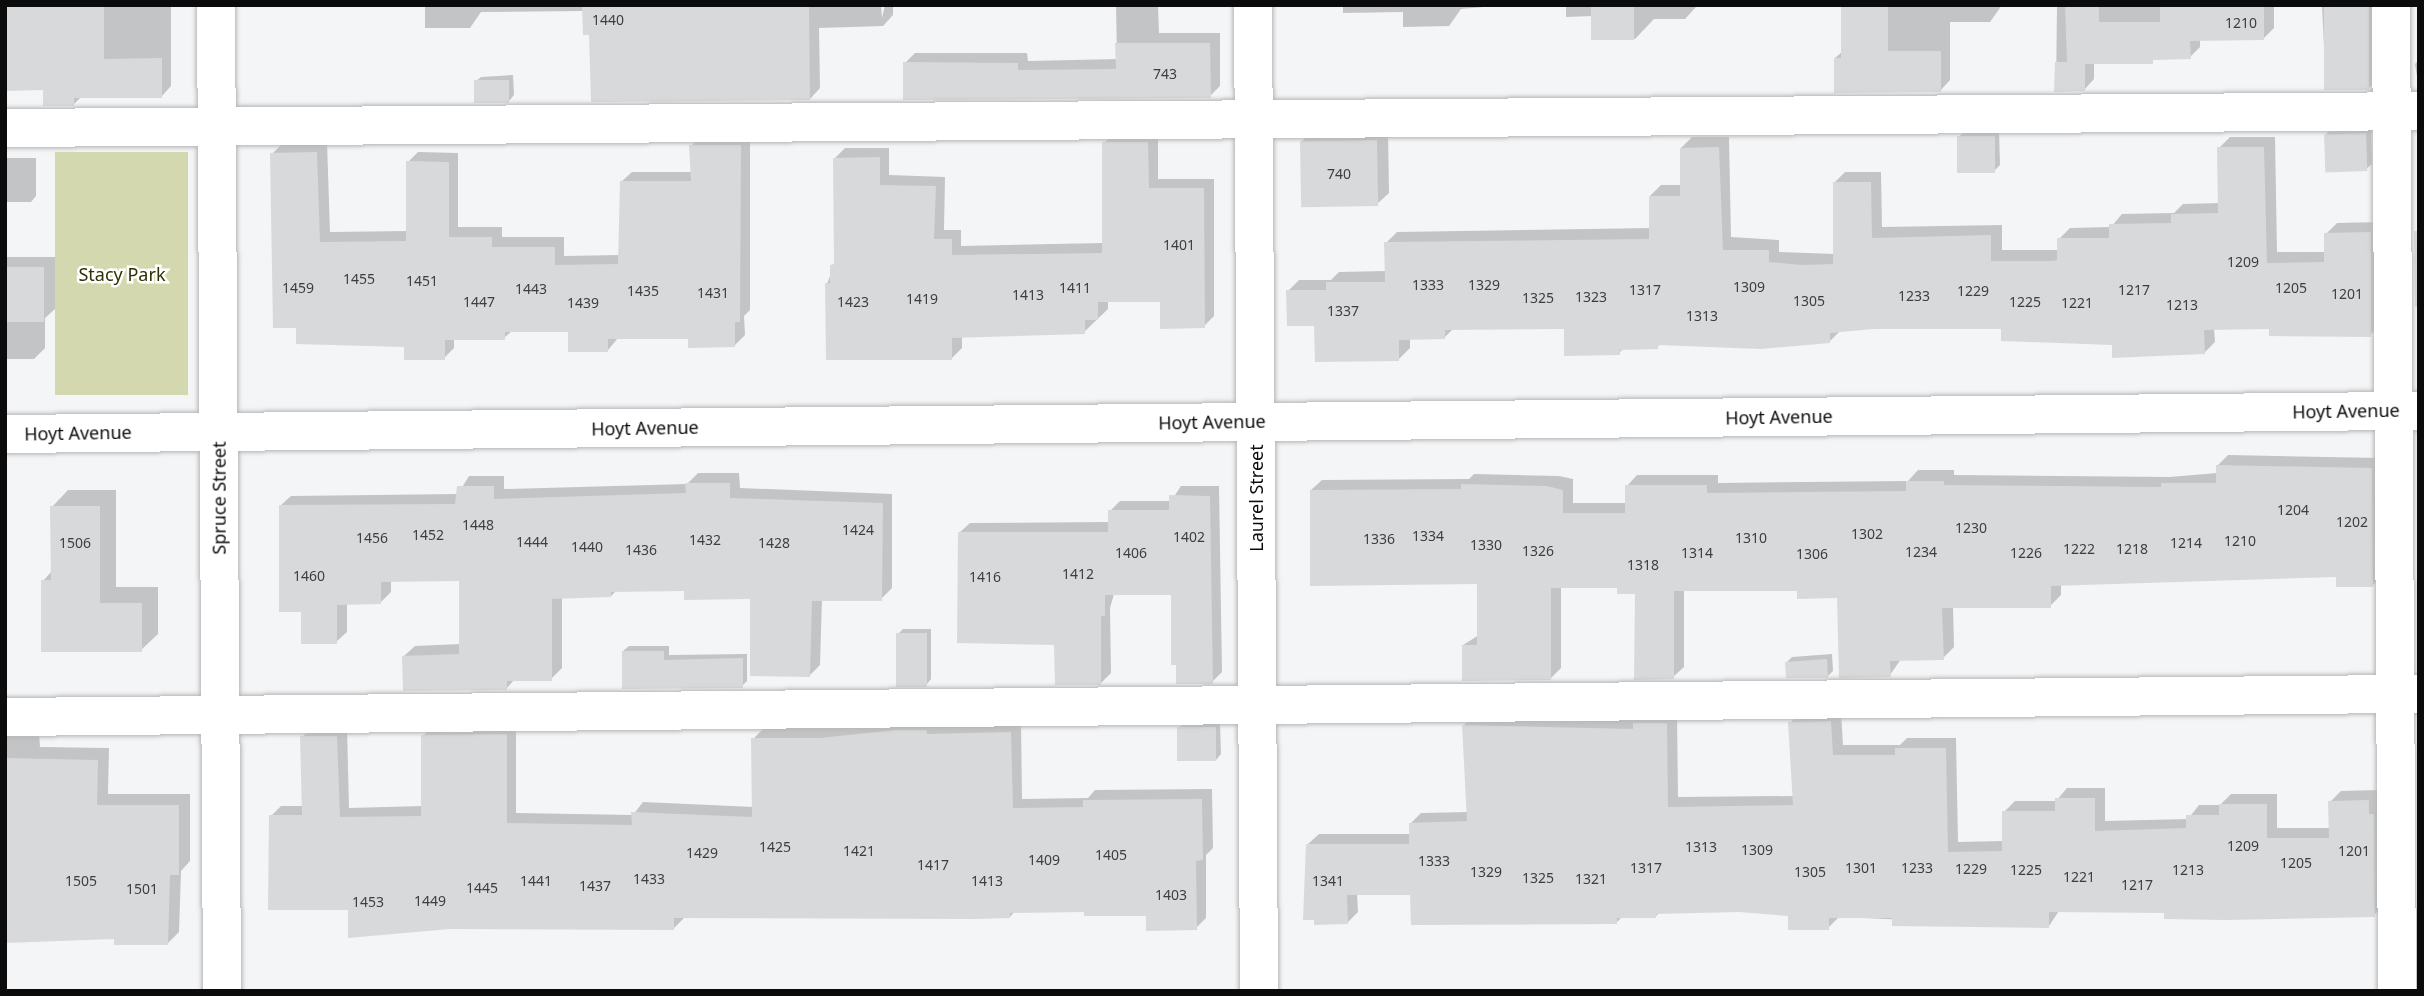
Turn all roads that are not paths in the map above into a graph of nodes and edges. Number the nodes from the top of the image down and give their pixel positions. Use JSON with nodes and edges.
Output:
{"nodes":[{"id":1,"x":216,"y":5,"type":"edge"},
{"id":2,"x":1252,"y":5,"type":"edge"},
{"id":3,"x":2391,"y":5,"type":"edge"},
{"id":4,"x":2405,"y":111,"type":"edge"},
{"id":5,"x":1254,"y":120,"type":"junction"},
{"id":6,"x":216,"y":127,"type":"junction"},
{"id":7,"x":5,"y":128,"type":"edge"},
{"id":8,"x":2406,"y":411,"type":"edge"},
{"id":9,"x":1255,"y":421,"type":"junction"},
{"id":10,"x":219,"y":432,"type":"junction"},
{"id":11,"x":5,"y":434,"type":"edge"},
{"id":12,"x":2407,"y":694,"type":"edge"},
{"id":13,"x":1258,"y":705,"type":"junction"},
{"id":14,"x":221,"y":715,"type":"junction"},
{"id":15,"x":5,"y":718,"type":"edge"},
{"id":16,"x":222,"y":991,"type":"edge"},
{"id":17,"x":1259,"y":991,"type":"edge"},
{"id":18,"x":2397,"y":991,"type":"edge"}],
"edges":[{"from":1,"to":6,"type":"street","name":"Spruce Street"},
{"from":2,"to":5,"type":"street","name":"Laurel Street"},
{"from":3,"to":4,"type":"street"},
{"from":4,"to":5,"type":"street"},
{"from":4,"to":8,"type":"street"},
{"from":5,"to":6,"type":"street"},
{"from":5,"to":9,"type":"street","name":"Laurel Street"},
{"from":6,"to":7,"type":"street"},
{"from":6,"to":10,"type":"street","name":"Spruce Street"},
{"from":8,"to":9,"type":"street","name":"Hoyt Avenue"},
{"from":8,"to":12,"type":"street"},
{"from":9,"to":10,"type":"street","name":"Hoyt Avenue"},
{"from":9,"to":13,"type":"street","name":"Laurel Street"},
{"from":10,"to":11,"type":"street","name":"Hoyt Avenue"},
{"from":10,"to":14,"type":"street","name":"Spruce Street"},
{"from":12,"to":13,"type":"street"},
{"from":12,"to":18,"type":"street"},
{"from":13,"to":14,"type":"street"},
{"from":13,"to":17,"type":"street","name":"Laurel Street"},
{"from":14,"to":15,"type":"street"},
{"from":14,"to":16,"type":"street","name":"Spruce Street"}]}
